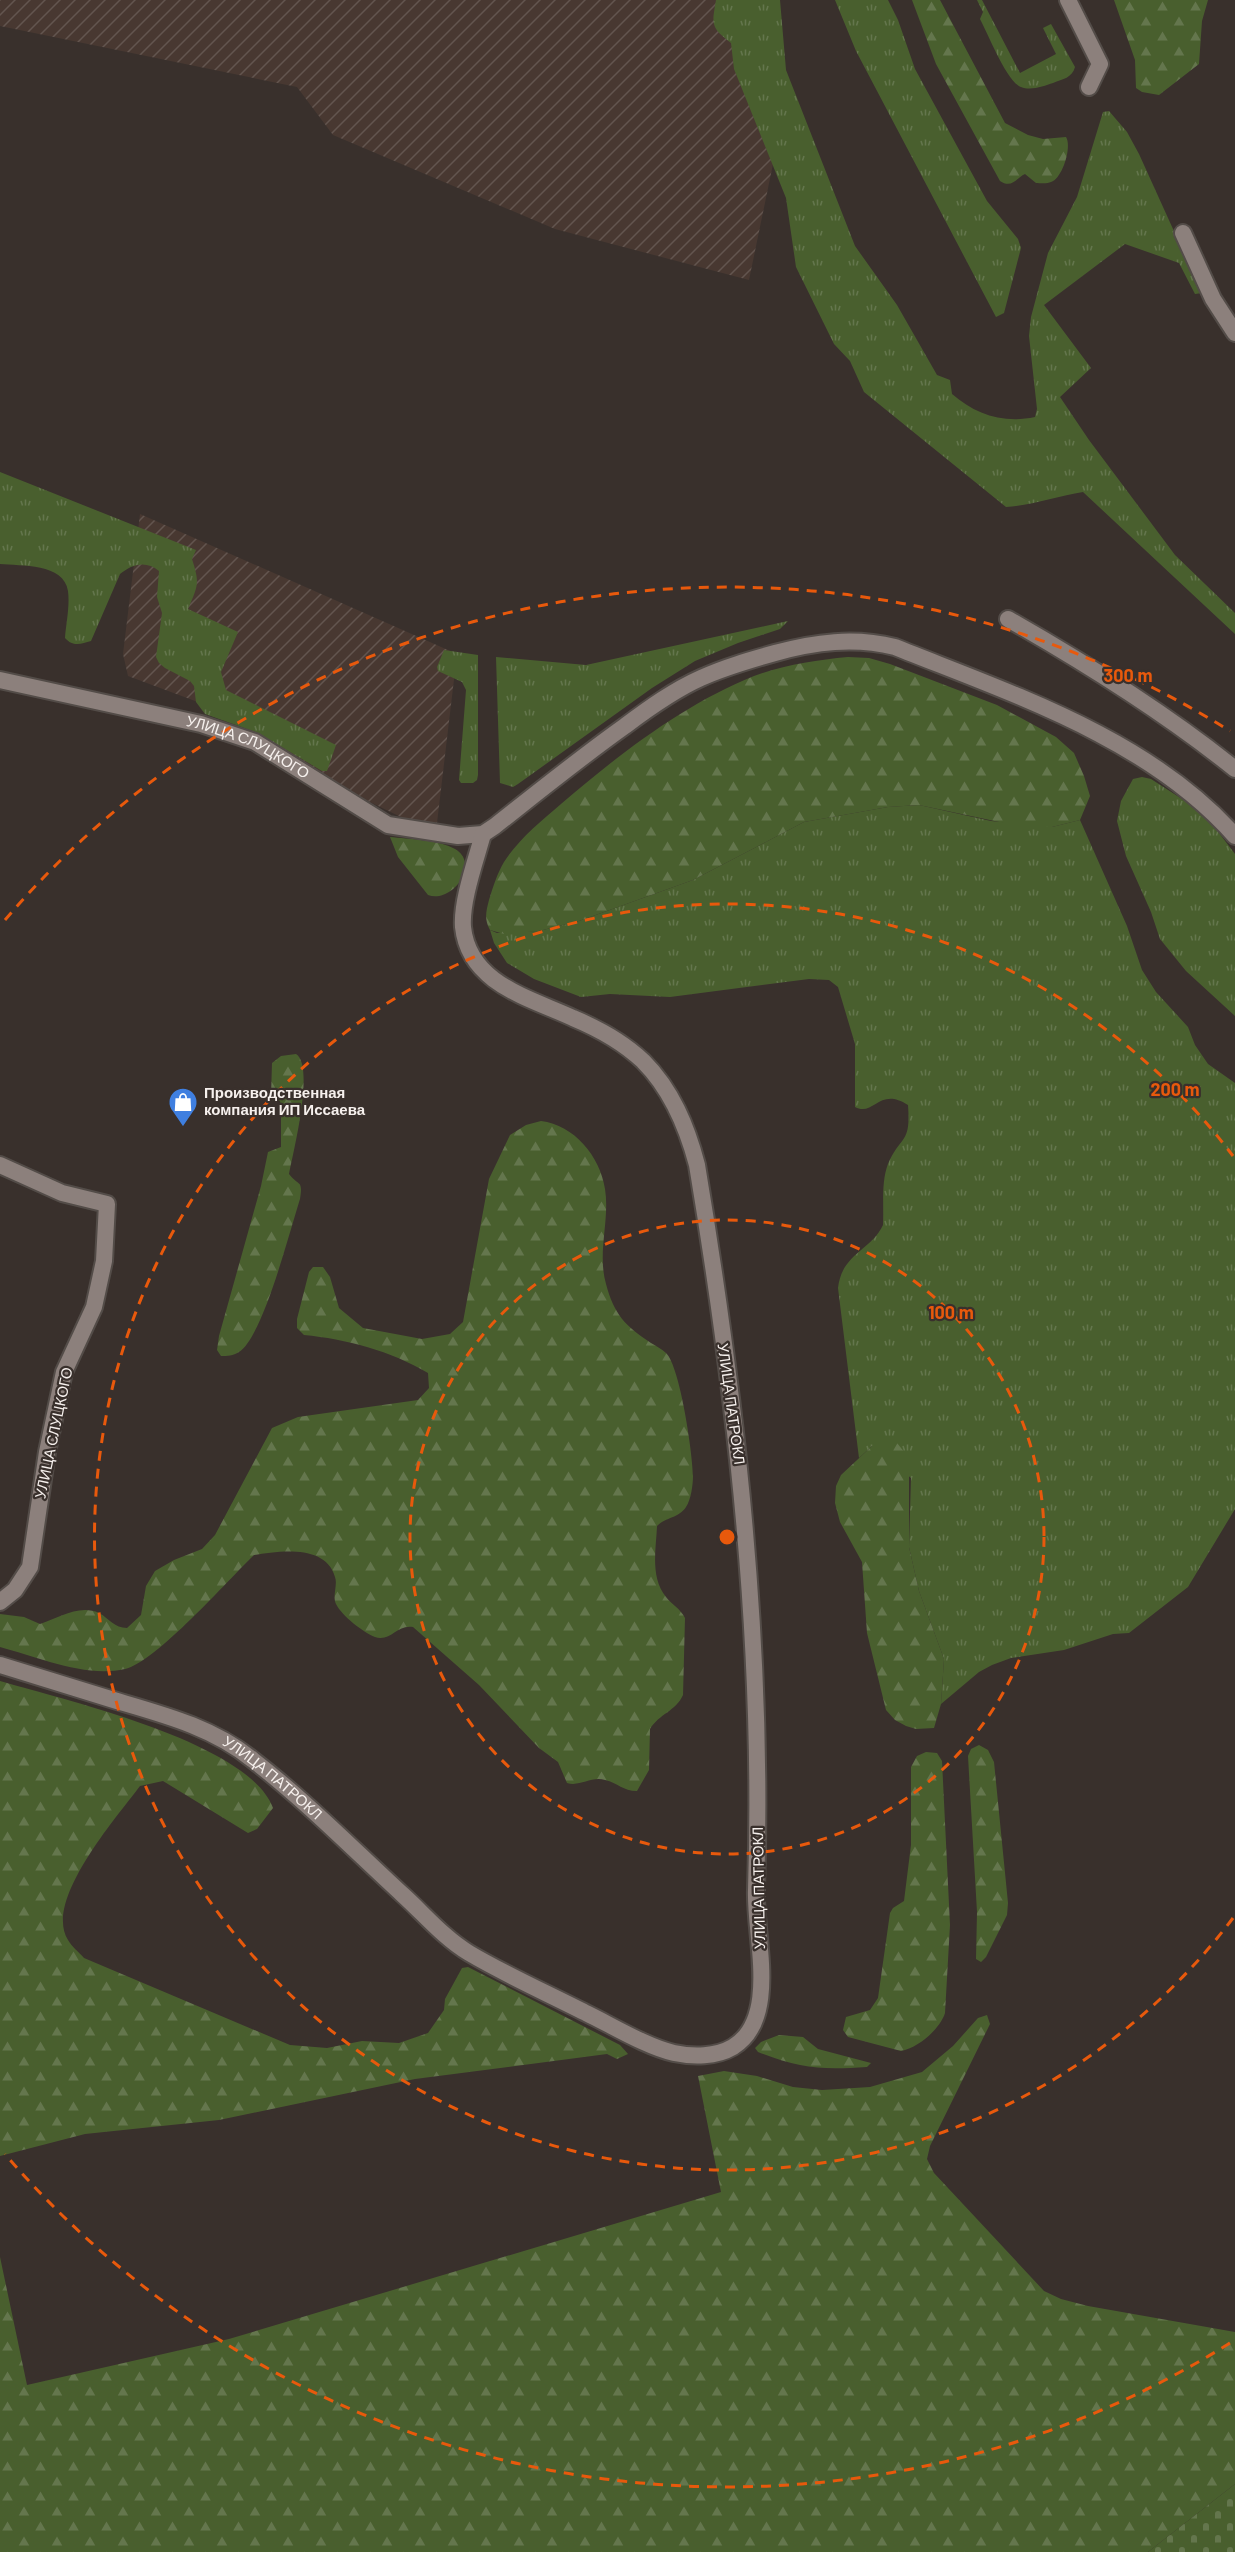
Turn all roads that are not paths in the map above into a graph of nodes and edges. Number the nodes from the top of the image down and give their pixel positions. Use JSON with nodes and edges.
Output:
{"nodes":[{"id":1,"x":1068,"y":0,"type":"edge"},
{"id":2,"x":1089,"y":87,"type":"dead end"},
{"id":3,"x":1183,"y":233,"type":"dead end"},
{"id":4,"x":1235,"y":333,"type":"edge"},
{"id":5,"x":1008,"y":619,"type":"dead end"},
{"id":6,"x":0,"y":680,"type":"edge"},
{"id":7,"x":1235,"y":768,"type":"edge"},
{"id":8,"x":483,"y":834,"type":"junction"},
{"id":9,"x":1235,"y":836,"type":"edge"},
{"id":10,"x":0,"y":1165,"type":"edge"},
{"id":11,"x":0,"y":1602,"type":"edge"},
{"id":12,"x":0,"y":1665,"type":"edge"}],
"edges":[{"from":1,"to":2,"type":"street"},
{"from":3,"to":4,"type":"street"},
{"from":5,"to":7,"type":"street"},
{"from":6,"to":8,"type":"street","name":"УЛИЦА СЛУЦКОГО"},
{"from":8,"to":9,"type":"street"},
{"from":8,"to":12,"type":"street","name":"УЛИЦА ПАТРОКЛ"},
{"from":10,"to":11,"type":"street","name":"УЛИЦА СЛУЦКОГО"}]}
